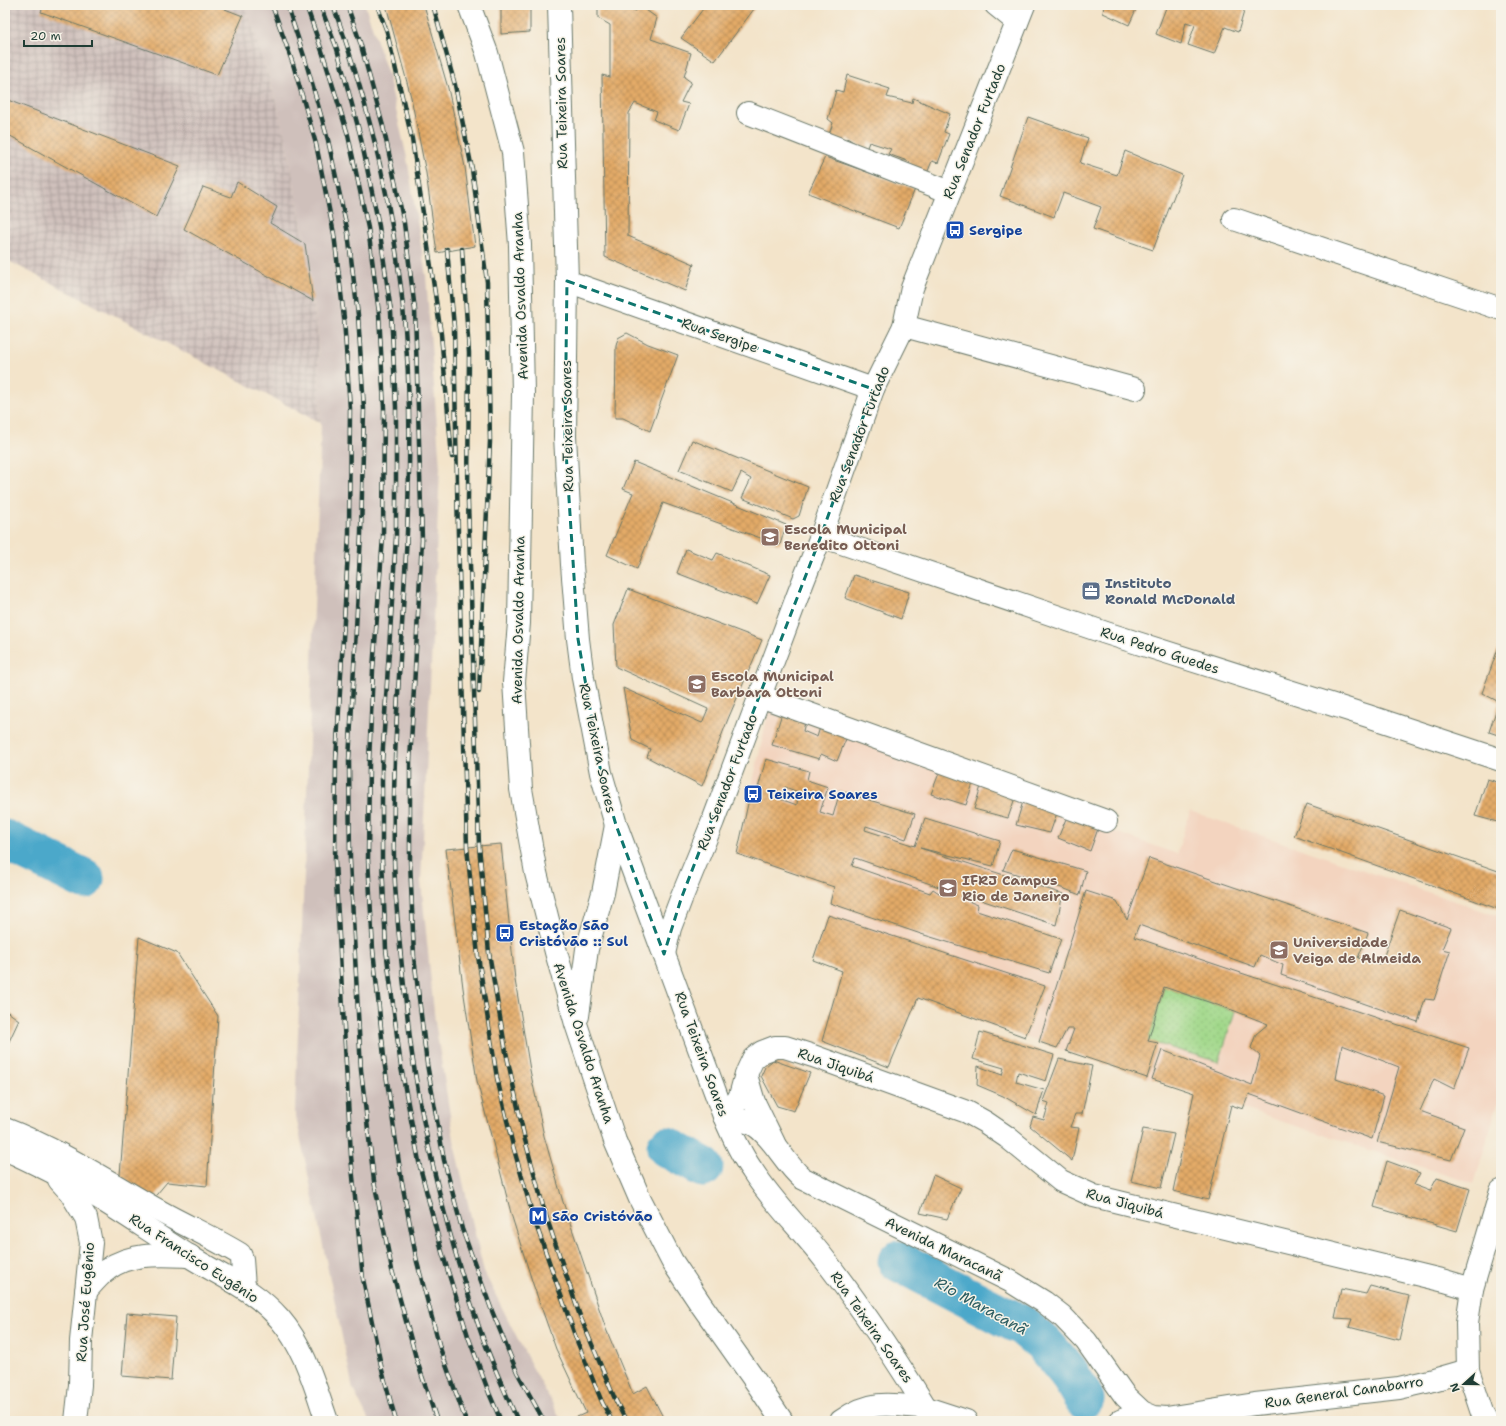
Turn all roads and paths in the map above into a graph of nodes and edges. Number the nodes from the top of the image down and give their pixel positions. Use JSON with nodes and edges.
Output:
{"nodes":[{"id":1,"x":469,"y":5,"type":"edge"},
{"id":2,"x":559,"y":5,"type":"edge"},
{"id":3,"x":996,"y":5,"type":"edge"},
{"id":4,"x":1021,"y":14,"type":"edge"},
{"id":5,"x":748,"y":113,"type":"dead end"},
{"id":6,"x":950,"y":192,"type":"junction"},
{"id":7,"x":1234,"y":219,"type":"dead end"},
{"id":8,"x":567,"y":282,"type":"junction"},
{"id":9,"x":1501,"y":309,"type":"edge"},
{"id":10,"x":904,"y":326,"type":"junction"},
{"id":11,"x":873,"y":389,"type":"junction"},
{"id":12,"x":1136,"y":389,"type":"dead end"},
{"id":13,"x":821,"y":536,"type":"junction"},
{"id":14,"x":760,"y":696,"type":"junction"},
{"id":15,"x":1501,"y":760,"type":"edge"},
{"id":16,"x":1106,"y":821,"type":"dead end"},
{"id":17,"x":616,"y":825,"type":"junction"},
{"id":18,"x":664,"y":954,"type":"junction"},
{"id":19,"x":576,"y":1024,"type":"junction"},
{"id":20,"x":746,"y":1074,"type":"junction"},
{"id":21,"x":724,"y":1116,"type":"junction"},
{"id":22,"x":5,"y":1129,"type":"edge"},
{"id":23,"x":5,"y":1149,"type":"edge"},
{"id":24,"x":778,"y":1151,"type":"junction"},
{"id":25,"x":52,"y":1172,"type":"junction"},
{"id":26,"x":1501,"y":1191,"type":"edge"},
{"id":27,"x":190,"y":1256,"type":"junction"},
{"id":28,"x":244,"y":1287,"type":"junction"},
{"id":29,"x":1472,"y":1289,"type":"junction"},
{"id":30,"x":86,"y":1291,"type":"junction"},
{"id":31,"x":1468,"y":1370,"type":"junction"},
{"id":32,"x":1142,"y":1412,"type":"junction"},
{"id":33,"x":930,"y":1414,"type":"edge"},
{"id":34,"x":76,"y":1421,"type":"edge"},
{"id":35,"x":327,"y":1421,"type":"edge"},
{"id":36,"x":782,"y":1421,"type":"edge"},
{"id":37,"x":841,"y":1421,"type":"edge"},
{"id":38,"x":966,"y":1421,"type":"edge"},
{"id":39,"x":1120,"y":1421,"type":"edge"},
{"id":40,"x":1487,"y":1421,"type":"edge"}],
"edges":[{"from":1,"to":19,"type":"street","name":"Avenida Osvaldo Aranha"},
{"from":2,"to":8,"type":"street","name":"Rua Teixeira Soares"},
{"from":3,"to":4,"type":"street"},
{"from":4,"to":6,"type":"street","name":"Rua Senador Furtado"},
{"from":5,"to":6,"type":"street"},
{"from":6,"to":10,"type":"street","name":"Rua Senador Furtado"},
{"from":7,"to":9,"type":"street"},
{"from":8,"to":11,"type":"street","name":"Rua Sergipe"},
{"from":8,"to":17,"type":"street","name":"Rua Teixeira Soares"},
{"from":10,"to":11,"type":"street","name":"Rua Senador Furtado"},
{"from":10,"to":12,"type":"street"},
{"from":11,"to":13,"type":"street","name":"Rua Senador Furtado"},
{"from":13,"to":14,"type":"street","name":"Rua Senador Furtado"},
{"from":13,"to":15,"type":"street","name":"Rua Pedro Guedes"},
{"from":14,"to":16,"type":"street"},
{"from":14,"to":18,"type":"street","name":"Rua Senador Furtado"},
{"from":17,"to":18,"type":"street","name":"Rua Teixeira Soares"},
{"from":17,"to":19,"type":"street"},
{"from":18,"to":21,"type":"street","name":"Rua Teixeira Soares"},
{"from":19,"to":36,"type":"street","name":"Avenida Osvaldo Aranha"},
{"from":20,"to":21,"type":"street","name":"Rua Jiquibá"},
{"from":20,"to":24,"type":"street"},
{"from":20,"to":29,"type":"street","name":"Rua Jiquibá"},
{"from":21,"to":24,"type":"street","name":"Avenida Maracanã"},
{"from":21,"to":33,"type":"street","name":"Rua Teixeira Soares"},
{"from":22,"to":28,"type":"street"},
{"from":23,"to":25,"type":"street","name":"Rua Francisco Eugênio"},
{"from":24,"to":32,"type":"street","name":"Avenida Maracanã"},
{"from":25,"to":27,"type":"street","name":"Rua Francisco Eugênio"},
{"from":25,"to":30,"type":"street","name":"Rua José Eugênio"},
{"from":26,"to":29,"type":"street"},
{"from":27,"to":28,"type":"street","name":"Rua Francisco Eugênio"},
{"from":27,"to":30,"type":"street"},
{"from":28,"to":35,"type":"street","name":"Rua Francisco Eugênio"},
{"from":29,"to":31,"type":"street"},
{"from":30,"to":34,"type":"street","name":"Rua José Eugênio"},
{"from":31,"to":32,"type":"street","name":"Rua General Canabarro"},
{"from":31,"to":40,"type":"street"},
{"from":32,"to":39,"type":"street"},
{"from":33,"to":37,"type":"street"},
{"from":33,"to":38,"type":"street"}]}
